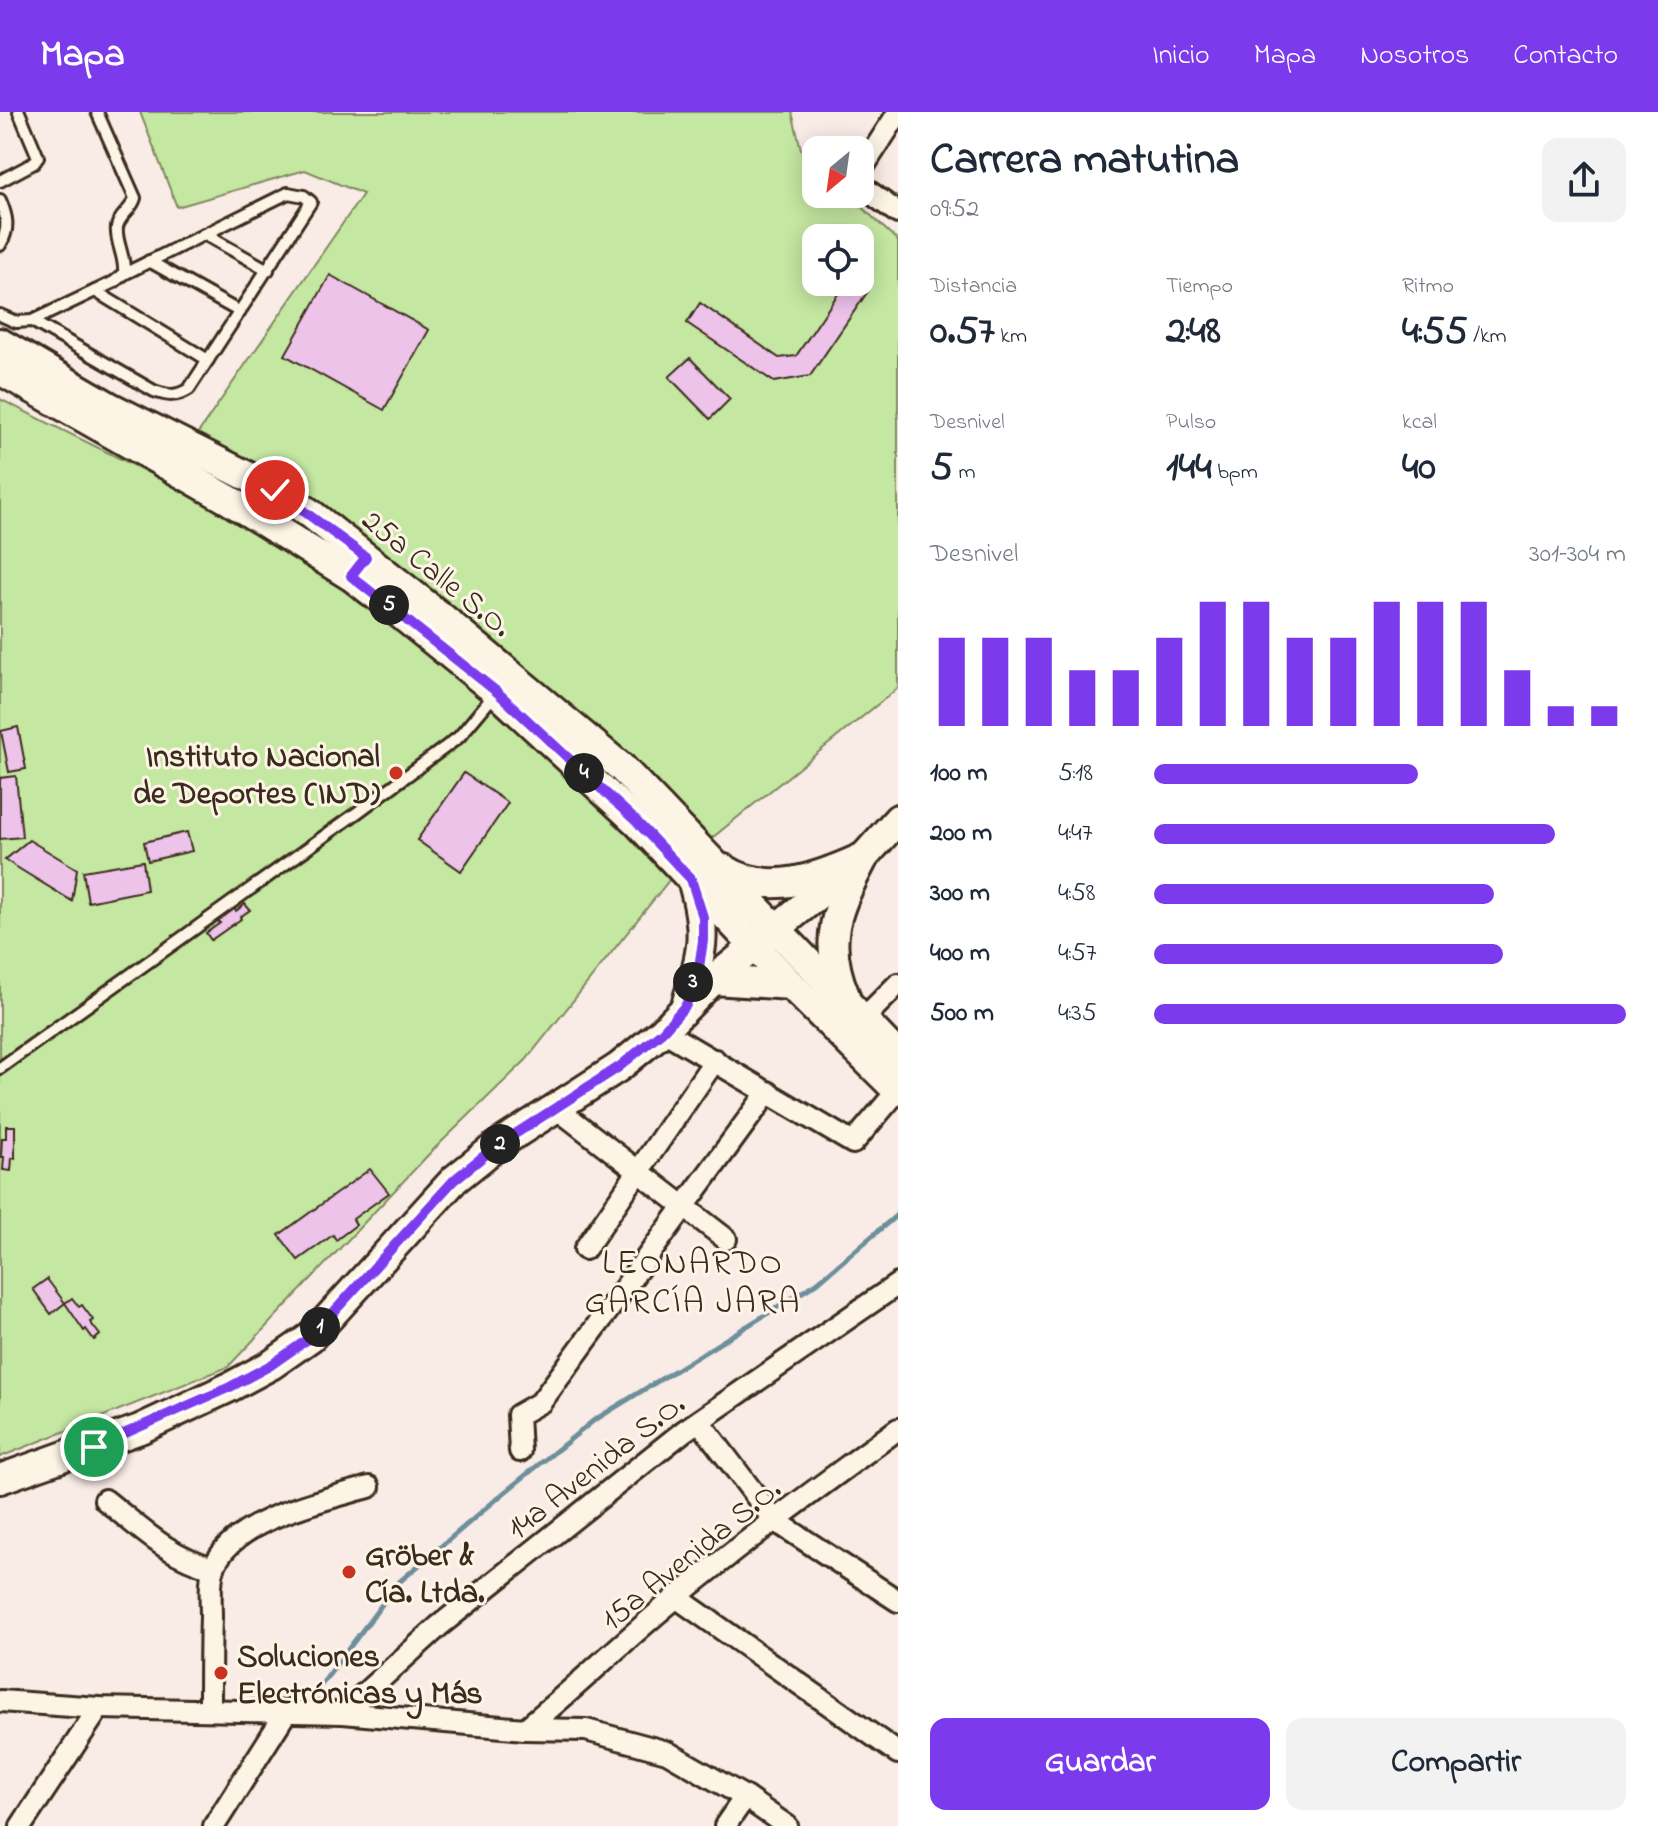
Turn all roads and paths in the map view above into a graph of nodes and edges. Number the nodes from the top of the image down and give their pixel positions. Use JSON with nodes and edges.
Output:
{"nodes":[{"id":1,"x":19,"y":112,"type":"edge"},
{"id":2,"x":97,"y":112,"type":"edge"},
{"id":3,"x":898,"y":113,"type":"edge"},
{"id":4,"x":874,"y":150,"type":"edge"},
{"id":5,"x":0,"y":181,"type":"edge"},
{"id":6,"x":874,"y":195,"type":"edge"},
{"id":7,"x":0,"y":200,"type":"edge"},
{"id":8,"x":898,"y":213,"type":"edge"},
{"id":9,"x":204,"y":234,"type":"junction"},
{"id":10,"x":0,"y":245,"type":"edge"},
{"id":11,"x":149,"y":261,"type":"junction"},
{"id":12,"x":268,"y":270,"type":"junction"},
{"id":13,"x":124,"y":274,"type":"junction"},
{"id":14,"x":95,"y":291,"type":"junction"},
{"id":15,"x":240,"y":312,"type":"junction"},
{"id":16,"x":0,"y":315,"type":"edge"},
{"id":17,"x":32,"y":321,"type":"junction"},
{"id":18,"x":0,"y":343,"type":"edge"},
{"id":19,"x":208,"y":360,"type":"junction"},
{"id":20,"x":0,"y":370,"type":"edge"},
{"id":21,"x":358,"y":566,"type":"junction"},
{"id":22,"x":504,"y":684,"type":"junction"},
{"id":23,"x":898,"y":819,"type":"edge"},
{"id":24,"x":864,"y":857,"type":"junction"},
{"id":25,"x":702,"y":870,"type":"junction"},
{"id":26,"x":778,"y":929,"type":"junction"},
{"id":27,"x":756,"y":947,"type":"junction"},
{"id":28,"x":713,"y":980,"type":"junction"},
{"id":29,"x":898,"y":984,"type":"edge"},
{"id":30,"x":791,"y":985,"type":"junction"},
{"id":31,"x":686,"y":1005,"type":"junction"},
{"id":32,"x":856,"y":1011,"type":"junction"},
{"id":33,"x":663,"y":1031,"type":"junction"},
{"id":34,"x":898,"y":1056,"type":"edge"},
{"id":35,"x":715,"y":1060,"type":"junction"},
{"id":36,"x":0,"y":1068,"type":"edge"},
{"id":37,"x":898,"y":1090,"type":"edge"},
{"id":38,"x":768,"y":1092,"type":"junction"},
{"id":39,"x":555,"y":1107,"type":"junction"},
{"id":40,"x":638,"y":1171,"type":"junction"},
{"id":41,"x":684,"y":1207,"type":"junction"},
{"id":42,"x":726,"y":1239,"type":"dead end"},
{"id":43,"x":585,"y":1249,"type":"dead end"},
{"id":44,"x":896,"y":1288,"type":"edge"},
{"id":45,"x":699,"y":1421,"type":"junction"},
{"id":46,"x":898,"y":1429,"type":"edge"},
{"id":47,"x":520,"y":1451,"type":"dead end"},
{"id":48,"x":0,"y":1479,"type":"edge"},
{"id":49,"x":369,"y":1487,"type":"dead end"},
{"id":50,"x":105,"y":1500,"type":"dead end"},
{"id":51,"x":774,"y":1520,"type":"junction"},
{"id":52,"x":214,"y":1568,"type":"junction"},
{"id":53,"x":676,"y":1597,"type":"junction"},
{"id":54,"x":898,"y":1601,"type":"edge"},
{"id":55,"x":0,"y":1701,"type":"edge"},
{"id":56,"x":99,"y":1708,"type":"junction"},
{"id":57,"x":210,"y":1709,"type":"junction"},
{"id":58,"x":287,"y":1711,"type":"junction"},
{"id":59,"x":343,"y":1713,"type":"junction"},
{"id":60,"x":525,"y":1729,"type":"junction"},
{"id":61,"x":898,"y":1753,"type":"edge"},
{"id":62,"x":745,"y":1797,"type":"junction"},
{"id":63,"x":21,"y":1826,"type":"edge"},
{"id":64,"x":214,"y":1826,"type":"edge"},
{"id":65,"x":725,"y":1826,"type":"edge"},
{"id":66,"x":787,"y":1826,"type":"edge"}],
"edges":[{"from":1,"to":5,"type":"lane"},
{"from":2,"to":13,"type":"lane"},
{"from":3,"to":4,"type":"street"},
{"from":6,"to":8,"type":"street"},
{"from":7,"to":10,"type":"lane"},
{"from":9,"to":11,"type":"lane"},
{"from":9,"to":12,"type":"lane"},
{"from":9,"to":12,"type":"lane"},
{"from":11,"to":13,"type":"lane"},
{"from":11,"to":15,"type":"lane"},
{"from":12,"to":15,"type":"lane"},
{"from":13,"to":14,"type":"lane"},
{"from":14,"to":17,"type":"lane"},
{"from":14,"to":19,"type":"lane"},
{"from":15,"to":19,"type":"lane"},
{"from":16,"to":17,"type":"lane"},
{"from":17,"to":19,"type":"lane"},
{"from":18,"to":21,"type":"street","name":"25a Calle S.O."},
{"from":20,"to":21,"type":"street","name":"25a Calle S.O."},
{"from":21,"to":22,"type":"street","name":"25a Calle S.O."},
{"from":22,"to":25,"type":"street","name":"25a Calle S.O."},
{"from":22,"to":36,"type":"lane"},
{"from":23,"to":24,"type":"street"},
{"from":24,"to":25,"type":"street"},
{"from":24,"to":26,"type":"street"},
{"from":24,"to":32,"type":"street"},
{"from":25,"to":26,"type":"street","name":"25a Calle S.O."},
{"from":25,"to":27,"type":"street","name":"25a Calle S.O."},
{"from":25,"to":31,"type":"street"},
{"from":26,"to":27,"type":"street"},
{"from":26,"to":32,"type":"street","name":"25a Calle S.O."},
{"from":27,"to":28,"type":"street"},
{"from":27,"to":30,"type":"street","name":"25a Calle S.O."},
{"from":28,"to":30,"type":"street"},
{"from":28,"to":31,"type":"street"},
{"from":29,"to":32,"type":"street"},
{"from":30,"to":37,"type":"street","name":"25a Calle S.O."},
{"from":31,"to":33,"type":"street"},
{"from":32,"to":34,"type":"street","name":"25a Calle S.O."},
{"from":33,"to":35,"type":"street"},
{"from":33,"to":39,"type":"street"},
{"from":35,"to":38,"type":"street"},
{"from":35,"to":40,"type":"street"},
{"from":37,"to":38,"type":"street"},
{"from":38,"to":41,"type":"street"},
{"from":39,"to":40,"type":"street"},
{"from":39,"to":48,"type":"street"},
{"from":40,"to":41,"type":"street"},
{"from":40,"to":43,"type":"street"},
{"from":41,"to":42,"type":"street"},
{"from":41,"to":47,"type":"street"},
{"from":44,"to":45,"type":"street","name":"14a Avenida S.O."},
{"from":45,"to":51,"type":"street"},
{"from":45,"to":59,"type":"street","name":"14a Avenida S.O."},
{"from":46,"to":51,"type":"street","name":"15a Avenida S.O."},
{"from":49,"to":52,"type":"street"},
{"from":50,"to":52,"type":"street"},
{"from":51,"to":53,"type":"street","name":"15a Avenida S.O."},
{"from":51,"to":54,"type":"street"},
{"from":52,"to":57,"type":"street"},
{"from":53,"to":60,"type":"street","name":"15a Avenida S.O."},
{"from":53,"to":61,"type":"street"},
{"from":55,"to":56,"type":"street"},
{"from":56,"to":57,"type":"street"},
{"from":56,"to":63,"type":"street"},
{"from":57,"to":58,"type":"street"},
{"from":58,"to":59,"type":"street"},
{"from":58,"to":64,"type":"street"},
{"from":59,"to":60,"type":"street"},
{"from":60,"to":62,"type":"street"},
{"from":62,"to":65,"type":"street"},
{"from":62,"to":66,"type":"street"}]}
